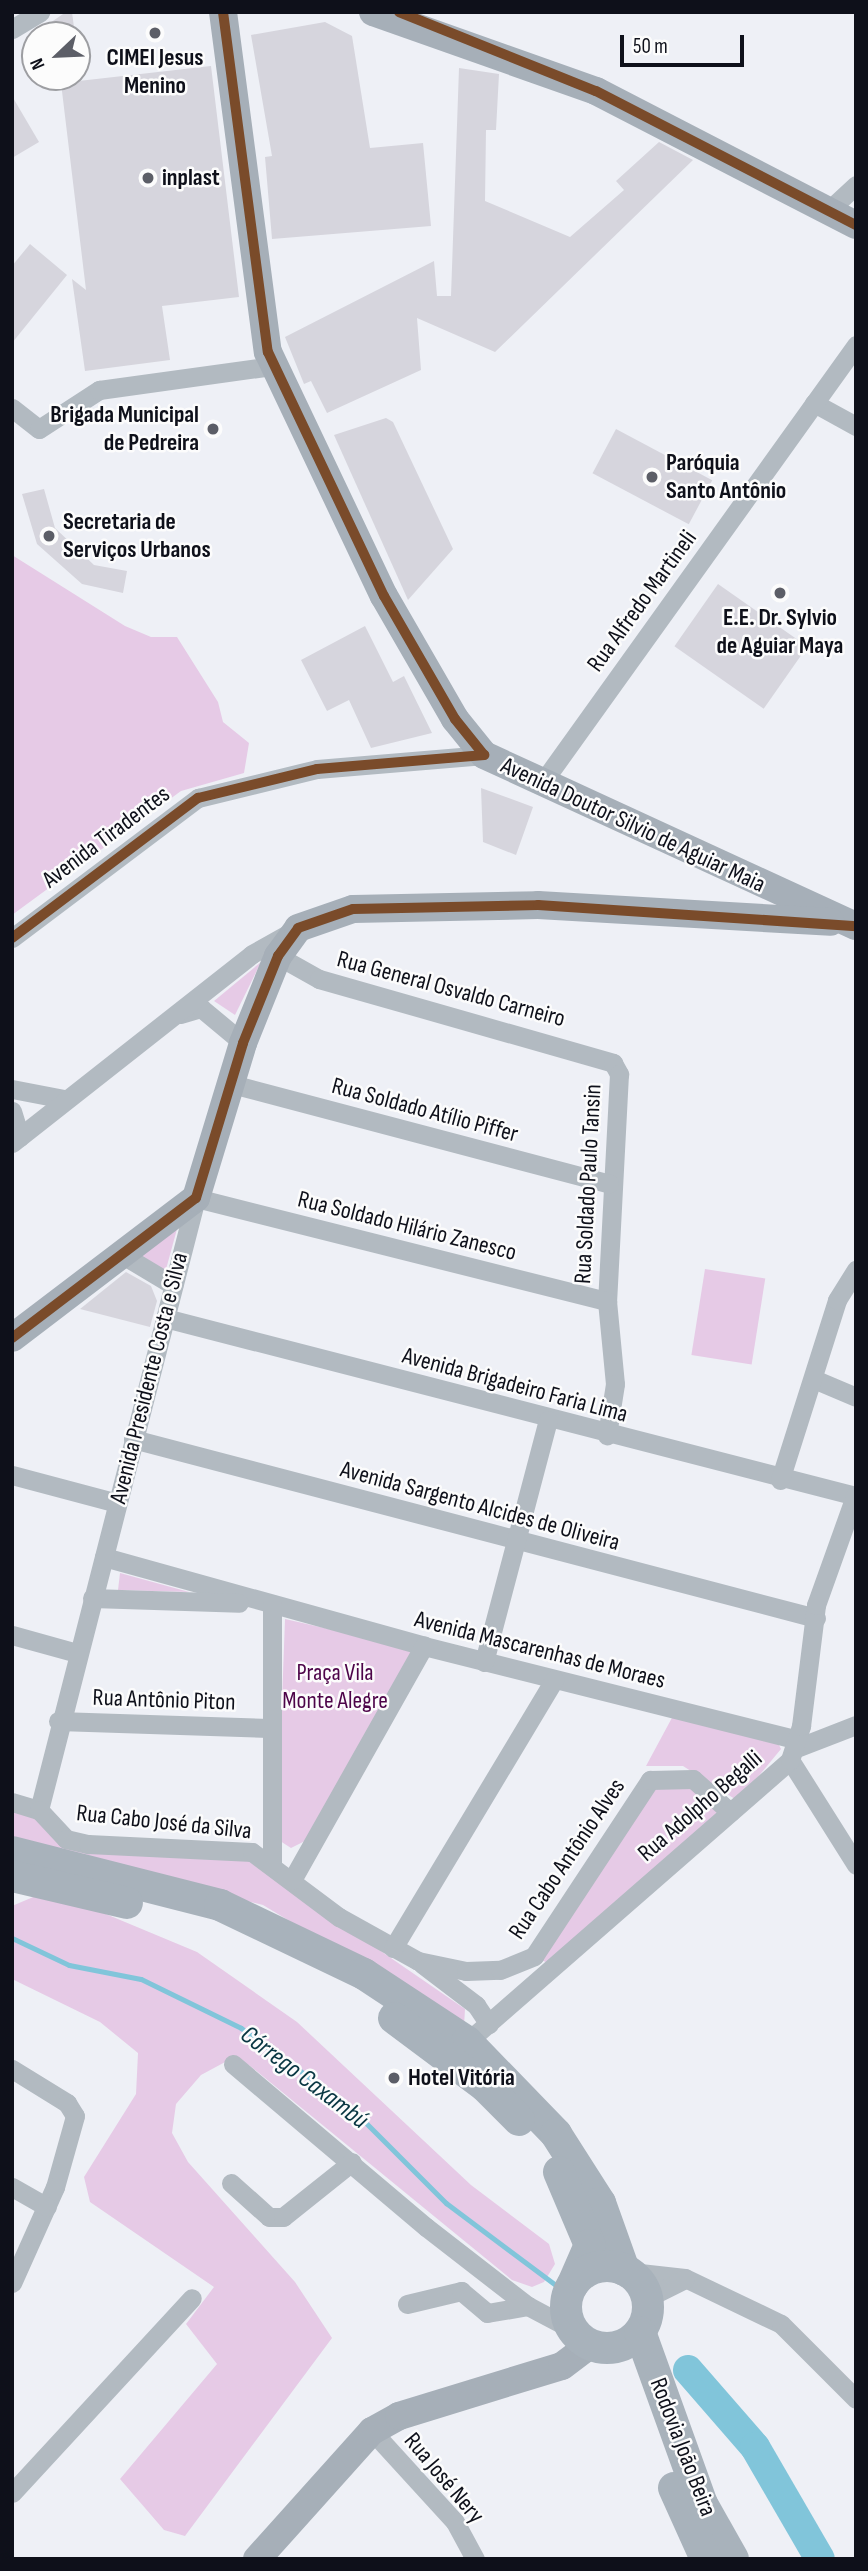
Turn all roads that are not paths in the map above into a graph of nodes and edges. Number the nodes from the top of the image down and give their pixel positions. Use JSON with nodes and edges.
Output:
{"nodes":[{"id":1,"x":40,"y":12,"type":"edge"},
{"id":2,"x":373,"y":12,"type":"edge"},
{"id":3,"x":398,"y":12,"type":"edge"},
{"id":4,"x":225,"y":14,"type":"edge"},
{"id":5,"x":12,"y":29,"type":"edge"},
{"id":6,"x":448,"y":36,"type":"junction"},
{"id":7,"x":856,"y":185,"type":"edge"},
{"id":8,"x":828,"y":211,"type":"junction"},
{"id":9,"x":856,"y":225,"type":"edge"},
{"id":10,"x":856,"y":345,"type":"edge"},
{"id":11,"x":273,"y":366,"type":"junction"},
{"id":12,"x":814,"y":403,"type":"junction"},
{"id":13,"x":12,"y":408,"type":"edge"},
{"id":14,"x":856,"y":426,"type":"edge"},
{"id":15,"x":484,"y":755,"type":"junction"},
{"id":16,"x":542,"y":783,"type":"junction"},
{"id":17,"x":768,"y":888,"type":"junction"},
{"id":18,"x":758,"y":917,"type":"junction"},
{"id":19,"x":854,"y":925,"type":"edge"},
{"id":20,"x":298,"y":928,"type":"junction"},
{"id":21,"x":12,"y":938,"type":"edge"},
{"id":22,"x":278,"y":956,"type":"junction"},
{"id":23,"x":176,"y":1015,"type":"junction"},
{"id":24,"x":243,"y":1043,"type":"junction"},
{"id":25,"x":613,"y":1063,"type":"joint"},
{"id":26,"x":228,"y":1083,"type":"junction"},
{"id":27,"x":12,"y":1089,"type":"edge"},
{"id":28,"x":64,"y":1099,"type":"junction"},
{"id":29,"x":12,"y":1111,"type":"edge"},
{"id":30,"x":16,"y":1140,"type":"edge"},
{"id":31,"x":609,"y":1184,"type":"junction"},
{"id":32,"x":195,"y":1198,"type":"junction"},
{"id":33,"x":121,"y":1254,"type":"junction"},
{"id":34,"x":856,"y":1270,"type":"edge"},
{"id":35,"x":173,"y":1286,"type":"junction"},
{"id":36,"x":607,"y":1301,"type":"junction"},
{"id":37,"x":165,"y":1318,"type":"junction"},
{"id":38,"x":12,"y":1338,"type":"edge"},
{"id":39,"x":816,"y":1380,"type":"junction"},
{"id":40,"x":856,"y":1397,"type":"edge"},
{"id":41,"x":548,"y":1420,"type":"junction"},
{"id":42,"x":607,"y":1435,"type":"junction"},
{"id":43,"x":132,"y":1439,"type":"junction"},
{"id":44,"x":12,"y":1475,"type":"edge"},
{"id":45,"x":780,"y":1480,"type":"junction"},
{"id":46,"x":855,"y":1496,"type":"edge"},
{"id":47,"x":117,"y":1503,"type":"junction"},
{"id":48,"x":516,"y":1542,"type":"junction"},
{"id":49,"x":104,"y":1557,"type":"junction"},
{"id":50,"x":92,"y":1598,"type":"junction"},
{"id":51,"x":272,"y":1604,"type":"junction"},
{"id":52,"x":816,"y":1618,"type":"junction"},
{"id":53,"x":12,"y":1635,"type":"edge"},
{"id":54,"x":424,"y":1646,"type":"junction"},
{"id":55,"x":77,"y":1653,"type":"junction"},
{"id":56,"x":484,"y":1662,"type":"junction"},
{"id":57,"x":554,"y":1680,"type":"junction"},
{"id":58,"x":58,"y":1721,"type":"junction"},
{"id":59,"x":856,"y":1725,"type":"edge"},
{"id":60,"x":269,"y":1728,"type":"junction"},
{"id":61,"x":794,"y":1750,"type":"junction"},
{"id":62,"x":12,"y":1802,"type":"edge"},
{"id":63,"x":39,"y":1810,"type":"junction"},
{"id":64,"x":730,"y":1812,"type":"junction"},
{"id":65,"x":12,"y":1852,"type":"edge"},
{"id":66,"x":272,"y":1864,"type":"junction"},
{"id":67,"x":856,"y":1864,"type":"edge"},
{"id":68,"x":292,"y":1880,"type":"junction"},
{"id":69,"x":18,"y":1881,"type":"edge"},
{"id":70,"x":393,"y":1948,"type":"junction"},
{"id":71,"x":418,"y":1961,"type":"junction"},
{"id":72,"x":522,"y":1965,"type":"junction"},
{"id":73,"x":538,"y":1980,"type":"junction"},
{"id":74,"x":478,"y":2033,"type":"junction"},
{"id":75,"x":233,"y":2064,"type":"dead end"},
{"id":76,"x":12,"y":2069,"type":"edge"},
{"id":77,"x":352,"y":2162,"type":"junction"},
{"id":78,"x":231,"y":2183,"type":"dead end"},
{"id":79,"x":12,"y":2187,"type":"edge"},
{"id":80,"x":47,"y":2207,"type":"junction"},
{"id":81,"x":685,"y":2278,"type":"junction"},
{"id":82,"x":634,"y":2280,"type":"junction"},
{"id":83,"x":12,"y":2283,"type":"edge"},
{"id":84,"x":573,"y":2284,"type":"junction"},
{"id":85,"x":192,"y":2298,"type":"dead end"},
{"id":86,"x":407,"y":2304,"type":"dead end"},
{"id":87,"x":528,"y":2306,"type":"junction"},
{"id":88,"x":640,"y":2332,"type":"junction"},
{"id":89,"x":589,"y":2341,"type":"junction"},
{"id":90,"x":856,"y":2399,"type":"edge"},
{"id":91,"x":372,"y":2431,"type":"junction"},
{"id":92,"x":12,"y":2493,"type":"edge"},
{"id":93,"x":257,"y":2559,"type":"edge"},
{"id":94,"x":475,"y":2559,"type":"edge"},
{"id":95,"x":706,"y":2559,"type":"edge"},
{"id":96,"x":733,"y":2559,"type":"edge"}],
"edges":[{"from":1,"to":5,"type":"street"},
{"from":2,"to":6,"type":"main road"},
{"from":3,"to":6,"type":"main road"},
{"from":4,"to":11,"type":"main road","name":"Avenida Doutor Silvio de Aguiar Maia"},
{"from":6,"to":8,"type":"main road"},
{"from":7,"to":8,"type":"street"},
{"from":8,"to":9,"type":"main road"},
{"from":10,"to":12,"type":"street","name":"Rua Alfredo Martineli"},
{"from":11,"to":13,"type":"street"},
{"from":11,"to":15,"type":"main road","name":"Avenida Doutor Silvio de Aguiar Maia"},
{"from":12,"to":14,"type":"street"},
{"from":12,"to":16,"type":"street","name":"Rua Alfredo Martineli"},
{"from":15,"to":16,"type":"main road","name":"Avenida Doutor Silvio de Aguiar Maia"},
{"from":15,"to":21,"type":"street","name":"Avenida Tiradentes"},
{"from":16,"to":17,"type":"main road","name":"Avenida Doutor Silvio de Aguiar Maia"},
{"from":17,"to":18,"type":"main road"},
{"from":17,"to":19,"type":"main road","name":"Avenida Doutor Silvio de Aguiar Maia"},
{"from":18,"to":19,"type":"main road"},
{"from":18,"to":20,"type":"main road"},
{"from":20,"to":22,"type":"main road","name":"Avenida Presidente Costa e Silva"},
{"from":20,"to":23,"type":"street"},
{"from":22,"to":24,"type":"main road","name":"Avenida Presidente Costa e Silva"},
{"from":22,"to":25,"type":"street","name":"Rua General Osvaldo Carneiro"},
{"from":23,"to":24,"type":"street"},
{"from":23,"to":28,"type":"street"},
{"from":24,"to":26,"type":"main road","name":"Avenida Presidente Costa e Silva"},
{"from":25,"to":31,"type":"street","name":"Rua Soldado Paulo Tansin"},
{"from":26,"to":31,"type":"street","name":"Rua Soldado Atílio Piffer"},
{"from":26,"to":32,"type":"main road","name":"Avenida Presidente Costa e Silva"},
{"from":27,"to":28,"type":"street"},
{"from":28,"to":30,"type":"street"},
{"from":29,"to":30,"type":"street"},
{"from":31,"to":36,"type":"street","name":"Rua Soldado Paulo Tansin"},
{"from":32,"to":33,"type":"main road"},
{"from":32,"to":35,"type":"street","name":"Avenida Presidente Costa e Silva"},
{"from":32,"to":36,"type":"street","name":"Rua Soldado Hilário Zanesco"},
{"from":33,"to":35,"type":"street"},
{"from":33,"to":38,"type":"main road"},
{"from":34,"to":39,"type":"street"},
{"from":35,"to":37,"type":"street","name":"Avenida Presidente Costa e Silva"},
{"from":36,"to":42,"type":"street","name":"Rua Soldado Paulo Tansin"},
{"from":37,"to":41,"type":"street","name":"Avenida Brigadeiro Faria Lima"},
{"from":37,"to":43,"type":"street","name":"Avenida Presidente Costa e Silva"},
{"from":39,"to":40,"type":"street"},
{"from":39,"to":45,"type":"street"},
{"from":41,"to":42,"type":"street","name":"Avenida Brigadeiro Faria Lima"},
{"from":41,"to":48,"type":"street"},
{"from":42,"to":45,"type":"street","name":"Avenida Brigadeiro Faria Lima"},
{"from":43,"to":47,"type":"street","name":"Avenida Presidente Costa e Silva"},
{"from":43,"to":48,"type":"street","name":"Avenida Sargento Alcides de Oliveira"},
{"from":44,"to":47,"type":"street"},
{"from":45,"to":46,"type":"street","name":"Avenida Brigadeiro Faria Lima"},
{"from":46,"to":52,"type":"street"},
{"from":47,"to":49,"type":"street","name":"Avenida Presidente Costa e Silva"},
{"from":48,"to":52,"type":"street","name":"Avenida Sargento Alcides de Oliveira"},
{"from":48,"to":56,"type":"street"},
{"from":49,"to":50,"type":"street","name":"Avenida Presidente Costa e Silva"},
{"from":49,"to":51,"type":"street","name":"Avenida Mascarenhas de Moraes"},
{"from":50,"to":51,"type":"street","name":"Avenida Mascarenhas de Moraes"},
{"from":50,"to":55,"type":"street","name":"Avenida Presidente Costa e Silva"},
{"from":51,"to":54,"type":"street","name":"Avenida Mascarenhas de Moraes"},
{"from":51,"to":60,"type":"street"},
{"from":52,"to":61,"type":"street"},
{"from":53,"to":55,"type":"street"},
{"from":54,"to":56,"type":"street","name":"Avenida Mascarenhas de Moraes"},
{"from":54,"to":68,"type":"street"},
{"from":55,"to":58,"type":"street","name":"Avenida Presidente Costa e Silva"},
{"from":56,"to":57,"type":"street","name":"Avenida Mascarenhas de Moraes"},
{"from":57,"to":61,"type":"street","name":"Avenida Mascarenhas de Moraes"},
{"from":57,"to":70,"type":"street"},
{"from":58,"to":60,"type":"street","name":"Rua Antônio Piton"},
{"from":58,"to":63,"type":"street","name":"Avenida Presidente Costa e Silva"},
{"from":59,"to":61,"type":"street","name":"Rua Adolpho Begalli"},
{"from":60,"to":66,"type":"street"},
{"from":61,"to":64,"type":"street","name":"Rua Adolpho Begalli"},
{"from":61,"to":67,"type":"street"},
{"from":62,"to":63,"type":"street"},
{"from":63,"to":66,"type":"street","name":"Rua Cabo José da Silva"},
{"from":64,"to":72,"type":"street","name":"Rua Cabo Antônio Alves"},
{"from":64,"to":73,"type":"street","name":"Rua Adolpho Begalli"},
{"from":65,"to":74,"type":"main road"},
{"from":66,"to":68,"type":"street","name":"Rua Cabo José da Silva"},
{"from":68,"to":70,"type":"street","name":"Rua Cabo José da Silva"},
{"from":69,"to":84,"type":"main road"},
{"from":70,"to":71,"type":"street","name":"Rua Cabo Antônio Alves"},
{"from":71,"to":72,"type":"street","name":"Rua Cabo Antônio Alves"},
{"from":71,"to":74,"type":"street"},
{"from":72,"to":73,"type":"street"},
{"from":73,"to":74,"type":"street","name":"Rua Adolpho Begalli"},
{"from":74,"to":82,"type":"main road"},
{"from":75,"to":77,"type":"street"},
{"from":76,"to":80,"type":"street"},
{"from":77,"to":78,"type":"street"},
{"from":77,"to":87,"type":"street"},
{"from":79,"to":80,"type":"street"},
{"from":80,"to":83,"type":"street"},
{"from":81,"to":82,"type":"street"},
{"from":81,"to":82,"type":"street"},
{"from":81,"to":90,"type":"street"},
{"from":82,"to":84,"type":"main road"},
{"from":82,"to":88,"type":"main road"},
{"from":84,"to":89,"type":"main road"},
{"from":85,"to":92,"type":"street"},
{"from":86,"to":87,"type":"street"},
{"from":87,"to":89,"type":"street"},
{"from":88,"to":89,"type":"main road"},
{"from":88,"to":96,"type":"main road","name":"Rodovia João Beira"},
{"from":89,"to":91,"type":"main road"},
{"from":89,"to":95,"type":"main road","name":"Rodovia João Beira"},
{"from":91,"to":93,"type":"main road"},
{"from":91,"to":94,"type":"street","name":"Rua José Nery"}]}
